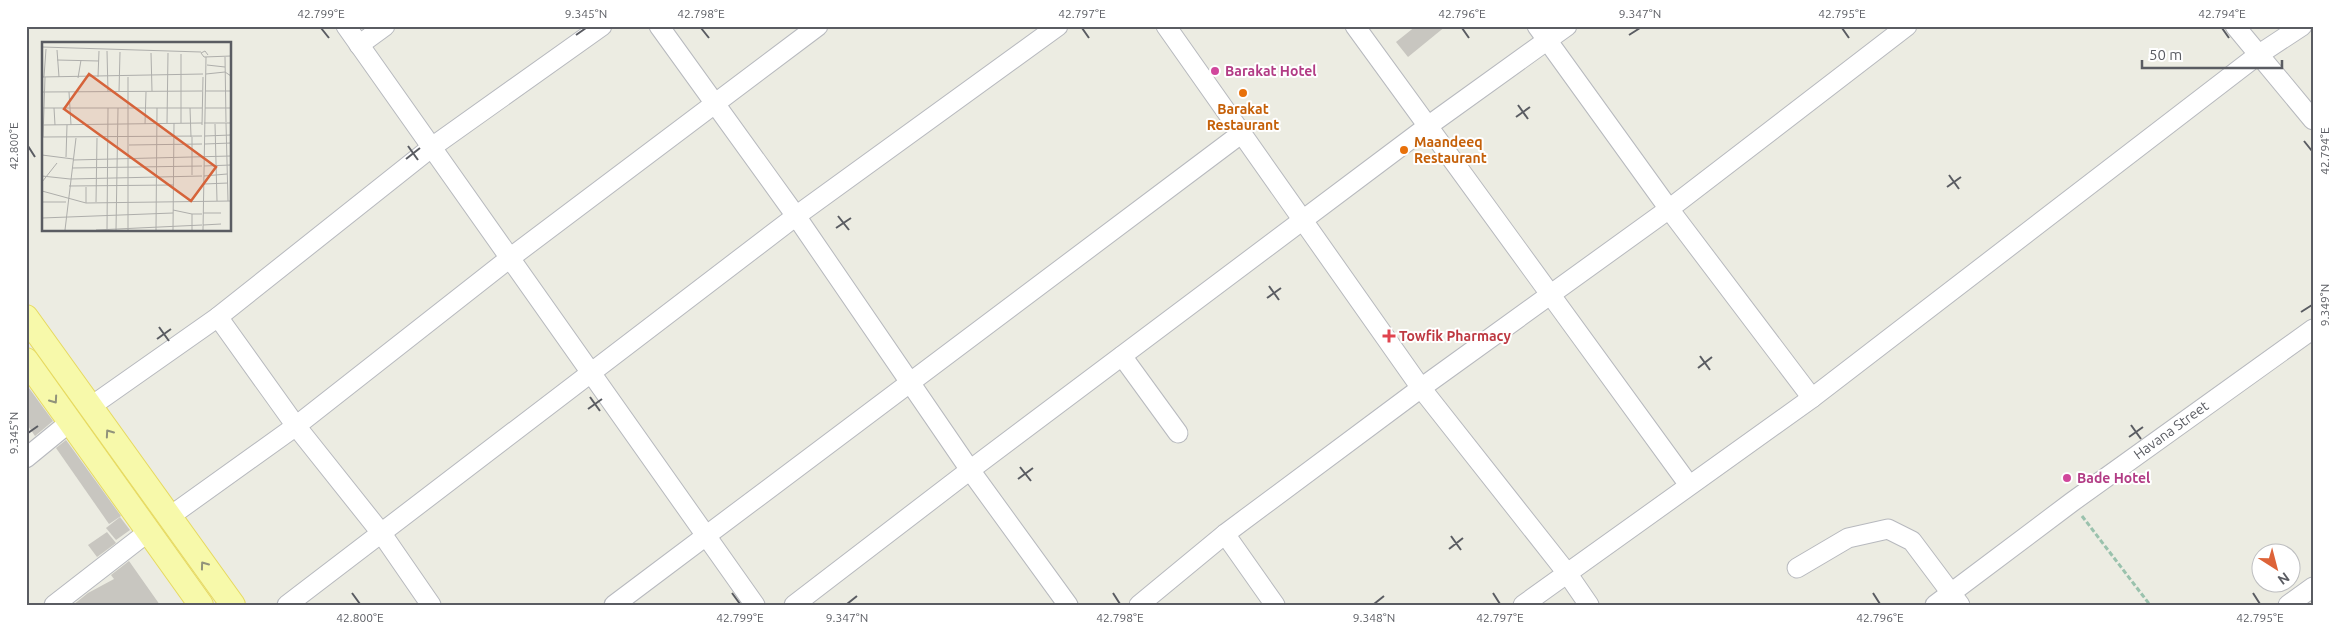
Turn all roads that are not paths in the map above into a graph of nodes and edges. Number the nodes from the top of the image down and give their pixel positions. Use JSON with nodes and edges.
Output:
{"nodes":[{"id":1,"x":346,"y":26,"type":"edge"},
{"id":2,"x":385,"y":26,"type":"edge"},
{"id":3,"x":602,"y":26,"type":"edge"},
{"id":4,"x":659,"y":26,"type":"edge"},
{"id":5,"x":818,"y":26,"type":"edge"},
{"id":6,"x":1058,"y":26,"type":"edge"},
{"id":7,"x":1166,"y":26,"type":"edge"},
{"id":8,"x":1355,"y":26,"type":"edge"},
{"id":9,"x":1567,"y":26,"type":"edge"},
{"id":10,"x":1907,"y":26,"type":"edge"},
{"id":11,"x":2235,"y":26,"type":"edge"},
{"id":12,"x":2302,"y":26,"type":"edge"},
{"id":13,"x":1542,"y":34,"type":"edge"},
{"id":14,"x":359,"y":45,"type":"junction"},
{"id":15,"x":2258,"y":55,"type":"junction"},
{"id":16,"x":716,"y":105,"type":"junction"},
{"id":17,"x":2313,"y":120,"type":"edge"},
{"id":18,"x":1428,"y":126,"type":"junction"},
{"id":19,"x":1242,"y":133,"type":"junction"},
{"id":20,"x":432,"y":147,"type":"junction"},
{"id":21,"x":1670,"y":209,"type":"junction"},
{"id":22,"x":796,"y":216,"type":"junction"},
{"id":23,"x":1302,"y":221,"type":"junction"},
{"id":24,"x":510,"y":258,"type":"junction"},
{"id":25,"x":1551,"y":294,"type":"junction"},
{"id":26,"x":26,"y":317,"type":"edge"},
{"id":27,"x":218,"y":317,"type":"junction"},
{"id":28,"x":2313,"y":329,"type":"edge"},
{"id":29,"x":1122,"y":356,"type":"junction"},
{"id":30,"x":26,"y":360,"type":"edge"},
{"id":31,"x":591,"y":374,"type":"junction"},
{"id":32,"x":910,"y":382,"type":"junction"},
{"id":33,"x":1421,"y":388,"type":"junction"},
{"id":34,"x":1812,"y":398,"type":"junction"},
{"id":35,"x":90,"y":407,"type":"junction"},
{"id":36,"x":70,"y":422,"type":"junction"},
{"id":37,"x":296,"y":426,"type":"junction"},
{"id":38,"x":1178,"y":432,"type":"dead end"},
{"id":39,"x":26,"y":458,"type":"edge"},
{"id":40,"x":970,"y":470,"type":"junction"},
{"id":41,"x":1689,"y":485,"type":"junction"},
{"id":42,"x":169,"y":517,"type":"junction"},
{"id":43,"x":148,"y":532,"type":"junction"},
{"id":44,"x":382,"y":534,"type":"junction"},
{"id":45,"x":1226,"y":534,"type":"junction"},
{"id":46,"x":705,"y":536,"type":"junction"},
{"id":47,"x":1796,"y":568,"type":"dead end"},
{"id":48,"x":1567,"y":573,"type":"junction"},
{"id":49,"x":2313,"y":587,"type":"edge"},
{"id":50,"x":1955,"y":599,"type":"edge"},
{"id":51,"x":54,"y":605,"type":"edge"},
{"id":52,"x":201,"y":605,"type":"edge"},
{"id":53,"x":233,"y":605,"type":"edge"},
{"id":54,"x":287,"y":605,"type":"edge"},
{"id":55,"x":431,"y":605,"type":"edge"},
{"id":56,"x":614,"y":605,"type":"edge"},
{"id":57,"x":755,"y":605,"type":"edge"},
{"id":58,"x":794,"y":605,"type":"edge"},
{"id":59,"x":1068,"y":605,"type":"edge"},
{"id":60,"x":1139,"y":605,"type":"edge"},
{"id":61,"x":1275,"y":605,"type":"edge"},
{"id":62,"x":1523,"y":605,"type":"edge"},
{"id":63,"x":1589,"y":605,"type":"edge"},
{"id":64,"x":1935,"y":605,"type":"edge"},
{"id":65,"x":2288,"y":605,"type":"edge"}],
"edges":[{"from":1,"to":14,"type":"street"},
{"from":2,"to":14,"type":"street"},
{"from":3,"to":20,"type":"street"},
{"from":4,"to":16,"type":"street"},
{"from":5,"to":16,"type":"street"},
{"from":6,"to":22,"type":"street"},
{"from":7,"to":19,"type":"street"},
{"from":8,"to":18,"type":"street"},
{"from":9,"to":13,"type":"street"},
{"from":10,"to":21,"type":"street"},
{"from":11,"to":15,"type":"street"},
{"from":12,"to":15,"type":"street"},
{"from":13,"to":18,"type":"street"},
{"from":13,"to":21,"type":"street"},
{"from":14,"to":20,"type":"street"},
{"from":15,"to":17,"type":"street"},
{"from":15,"to":34,"type":"street"},
{"from":16,"to":22,"type":"street"},
{"from":16,"to":24,"type":"street"},
{"from":18,"to":23,"type":"street"},
{"from":18,"to":25,"type":"street"},
{"from":19,"to":23,"type":"street"},
{"from":19,"to":32,"type":"street"},
{"from":20,"to":24,"type":"street"},
{"from":20,"to":27,"type":"street"},
{"from":21,"to":25,"type":"street"},
{"from":21,"to":34,"type":"street"},
{"from":22,"to":31,"type":"street"},
{"from":22,"to":32,"type":"street"},
{"from":23,"to":29,"type":"street"},
{"from":23,"to":33,"type":"street"},
{"from":24,"to":31,"type":"street"},
{"from":24,"to":37,"type":"street"},
{"from":25,"to":33,"type":"street"},
{"from":25,"to":41,"type":"street"},
{"from":26,"to":35,"type":"main road"},
{"from":27,"to":35,"type":"street"},
{"from":27,"to":37,"type":"street"},
{"from":28,"to":50,"type":"street","name":"Havana Street"},
{"from":29,"to":38,"type":"street"},
{"from":29,"to":40,"type":"street"},
{"from":30,"to":36,"type":"main road","one_way":true},
{"from":31,"to":44,"type":"street"},
{"from":31,"to":46,"type":"street"},
{"from":32,"to":40,"type":"street"},
{"from":32,"to":46,"type":"street"},
{"from":33,"to":45,"type":"street"},
{"from":33,"to":48,"type":"street"},
{"from":34,"to":41,"type":"street"},
{"from":42,"to":35,"type":"main road","one_way":true},
{"from":36,"to":39,"type":"street"},
{"from":36,"to":43,"type":"main road"},
{"from":37,"to":42,"type":"street"},
{"from":37,"to":44,"type":"street"},
{"from":40,"to":58,"type":"street"},
{"from":40,"to":59,"type":"street"},
{"from":41,"to":48,"type":"street"},
{"from":53,"to":42,"type":"main road","one_way":true},
{"from":43,"to":51,"type":"street"},
{"from":43,"to":52,"type":"main road"},
{"from":44,"to":54,"type":"street"},
{"from":44,"to":55,"type":"street"},
{"from":45,"to":60,"type":"street"},
{"from":45,"to":61,"type":"street"},
{"from":46,"to":56,"type":"street"},
{"from":46,"to":57,"type":"street"},
{"from":47,"to":50,"type":"street"},
{"from":48,"to":62,"type":"street"},
{"from":48,"to":63,"type":"street"},
{"from":49,"to":65,"type":"street"},
{"from":50,"to":64,"type":"street","name":"Havana Street"}]}
